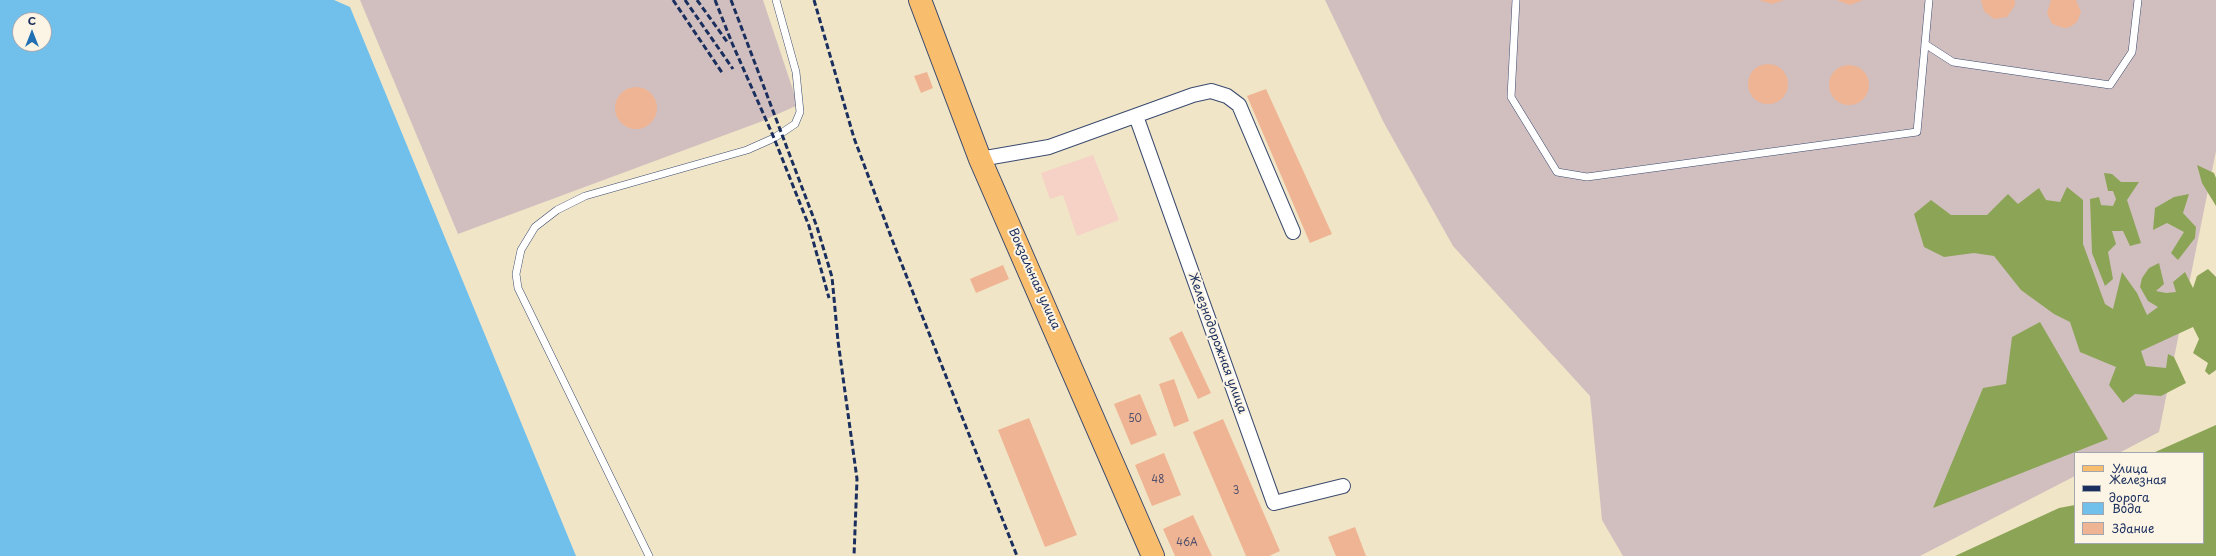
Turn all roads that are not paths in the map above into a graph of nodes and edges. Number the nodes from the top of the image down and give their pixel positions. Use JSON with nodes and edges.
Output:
{"nodes":[{"id":1,"x":776,"y":0,"type":"edge"},
{"id":2,"x":920,"y":0,"type":"edge"},
{"id":3,"x":1516,"y":0,"type":"edge"},
{"id":4,"x":1929,"y":0,"type":"edge"},
{"id":5,"x":2138,"y":0,"type":"edge"},
{"id":6,"x":1925,"y":44,"type":"junction"},
{"id":7,"x":1136,"y":116,"type":"junction"},
{"id":8,"x":980,"y":159,"type":"junction"},
{"id":9,"x":1293,"y":232,"type":"dead end"},
{"id":10,"x":1343,"y":486,"type":"dead end"},
{"id":11,"x":649,"y":556,"type":"edge"},
{"id":12,"x":1153,"y":556,"type":"edge"}],
"edges":[{"from":1,"to":11,"type":"lane"},
{"from":2,"to":8,"type":"main road","name":"Вокзальная улица"},
{"from":3,"to":6,"type":"lane"},
{"from":4,"to":6,"type":"lane"},
{"from":5,"to":6,"type":"lane"},
{"from":7,"to":8,"type":"street"},
{"from":7,"to":9,"type":"street"},
{"from":7,"to":10,"type":"street","name":"Железнодорожная улица"},
{"from":8,"to":12,"type":"main road","name":"Вокзальная улица"}]}
